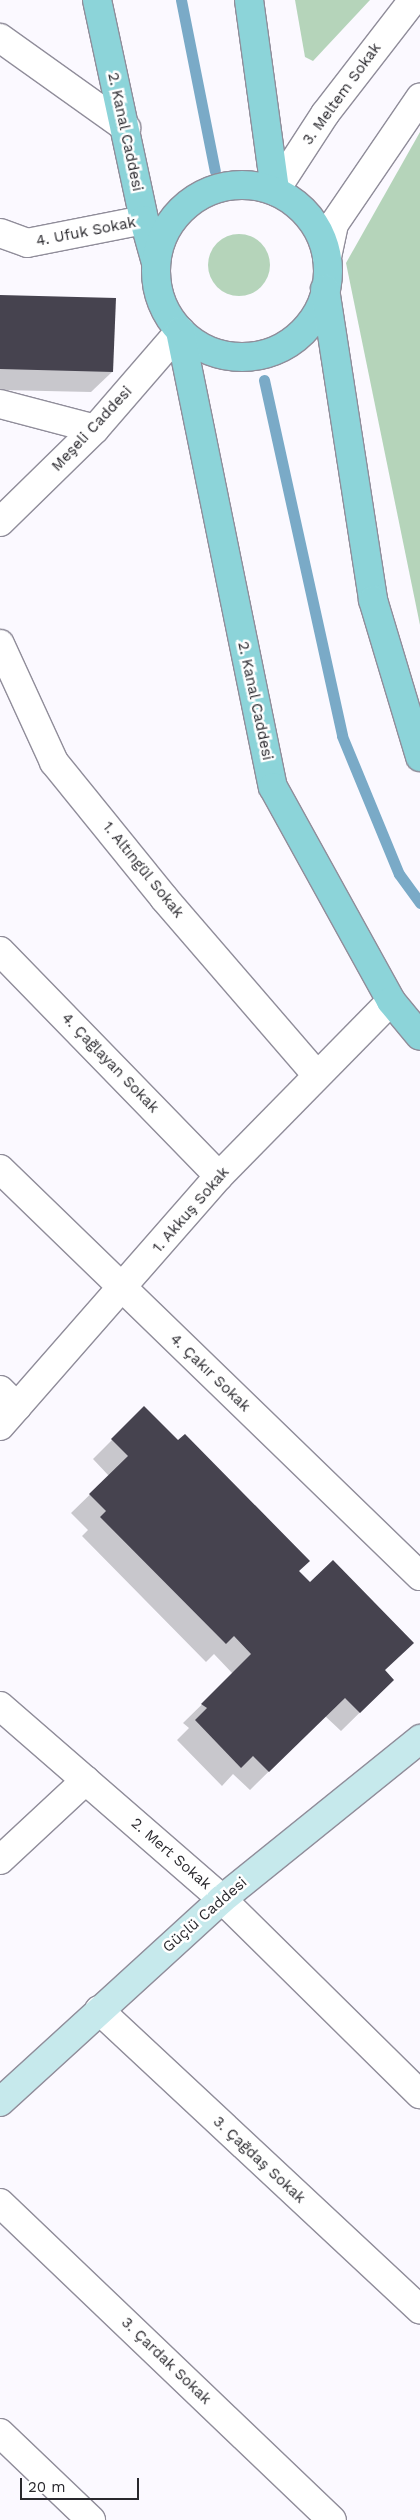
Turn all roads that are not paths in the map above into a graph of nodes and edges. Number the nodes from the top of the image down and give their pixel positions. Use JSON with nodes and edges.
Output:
{"nodes":[{"id":1,"x":97,"y":0,"type":"edge"},
{"id":2,"x":249,"y":0,"type":"edge"},
{"id":3,"x":413,"y":0,"type":"edge"},
{"id":4,"x":0,"y":38,"type":"edge"},
{"id":5,"x":420,"y":98,"type":"edge"},
{"id":6,"x":126,"y":128,"type":"junction"},
{"id":7,"x":275,"y":191,"type":"junction"},
{"id":8,"x":144,"y":220,"type":"junction"},
{"id":9,"x":0,"y":233,"type":"edge"},
{"id":10,"x":327,"y":257,"type":"junction"},
{"id":11,"x":156,"y":264,"type":"junction"},
{"id":12,"x":325,"y":289,"type":"junction"},
{"id":13,"x":180,"y":331,"type":"junction"},
{"id":14,"x":0,"y":404,"type":"edge"},
{"id":15,"x":95,"y":429,"type":"junction"},
{"id":16,"x":0,"y":522,"type":"edge"},
{"id":17,"x":0,"y":644,"type":"edge"},
{"id":18,"x":420,"y":757,"type":"edge"},
{"id":19,"x":2,"y":958,"type":"edge"},
{"id":20,"x":391,"y":1001,"type":"junction"},
{"id":21,"x":420,"y":1036,"type":"edge"},
{"id":22,"x":317,"y":1075,"type":"junction"},
{"id":23,"x":0,"y":1169,"type":"edge"},
{"id":24,"x":219,"y":1176,"type":"junction"},
{"id":25,"x":123,"y":1289,"type":"junction"},
{"id":26,"x":6,"y":1408,"type":"edge"},
{"id":27,"x":420,"y":1576,"type":"edge"},
{"id":28,"x":0,"y":1706,"type":"edge"},
{"id":29,"x":420,"y":1739,"type":"edge"},
{"id":30,"x":86,"y":1780,"type":"junction"},
{"id":31,"x":0,"y":1860,"type":"edge"},
{"id":32,"x":222,"y":1899,"type":"junction"},
{"id":33,"x":98,"y":2010,"type":"junction"},
{"id":34,"x":420,"y":2094,"type":"edge"},
{"id":35,"x":0,"y":2102,"type":"edge"},
{"id":36,"x":0,"y":2203,"type":"edge"},
{"id":37,"x":420,"y":2309,"type":"edge"},
{"id":38,"x":0,"y":2434,"type":"edge"},
{"id":39,"x":91,"y":2520,"type":"edge"},
{"id":40,"x":332,"y":2520,"type":"edge"}],
"edges":[{"from":1,"to":6,"type":"main road","name":"2. Kanal Caddesi"},
{"from":2,"to":7,"type":"main road"},
{"from":3,"to":7,"type":"street","name":"3. Meltem Sokak"},
{"from":4,"to":6,"type":"street"},
{"from":5,"to":10,"type":"street"},
{"from":6,"to":8,"type":"main road","name":"2. Kanal Caddesi"},
{"from":7,"to":10,"type":"main road"},
{"from":7,"to":11,"type":"main road"},
{"from":8,"to":9,"type":"street","name":"4. Ufuk Sokak"},
{"from":8,"to":11,"type":"main road","name":"2. Kanal Caddesi"},
{"from":10,"to":12,"type":"main road"},
{"from":11,"to":13,"type":"main road"},
{"from":12,"to":13,"type":"main road"},
{"from":12,"to":18,"type":"main road"},
{"from":13,"to":15,"type":"street","name":"Meşeli Caddesi"},
{"from":13,"to":20,"type":"main road","name":"2. Kanal Caddesi"},
{"from":14,"to":15,"type":"street"},
{"from":15,"to":16,"type":"street","name":"Meşeli Caddesi"},
{"from":17,"to":22,"type":"street","name":"1. Altıngül Sokak"},
{"from":19,"to":24,"type":"street","name":"4. Çağlayan Sokak"},
{"from":20,"to":21,"type":"main road","name":"2. Kanal Caddesi"},
{"from":20,"to":22,"type":"street","name":"1. Akkuş Sokak"},
{"from":22,"to":24,"type":"street","name":"1. Akkuş Sokak"},
{"from":23,"to":25,"type":"street","name":"4. Çakır Sokak"},
{"from":24,"to":25,"type":"street","name":"1. Akkuş Sokak"},
{"from":25,"to":26,"type":"street","name":"1. Akkuş Sokak"},
{"from":25,"to":27,"type":"street","name":"4. Çakır Sokak"},
{"from":28,"to":30,"type":"street","name":"2. Mert Sokak"},
{"from":29,"to":32,"type":"main road","name":"Güçlü Caddesi"},
{"from":30,"to":31,"type":"street"},
{"from":30,"to":32,"type":"street","name":"2. Mert Sokak"},
{"from":32,"to":33,"type":"main road","name":"Güçlü Caddesi"},
{"from":32,"to":34,"type":"street","name":"2. Mert Sokak"},
{"from":33,"to":35,"type":"main road","name":"Güçlü Caddesi"},
{"from":33,"to":37,"type":"street","name":"3. Çağdaş Sokak"},
{"from":36,"to":40,"type":"street","name":"3. Çardak Sokak"},
{"from":38,"to":39,"type":"street"}]}
